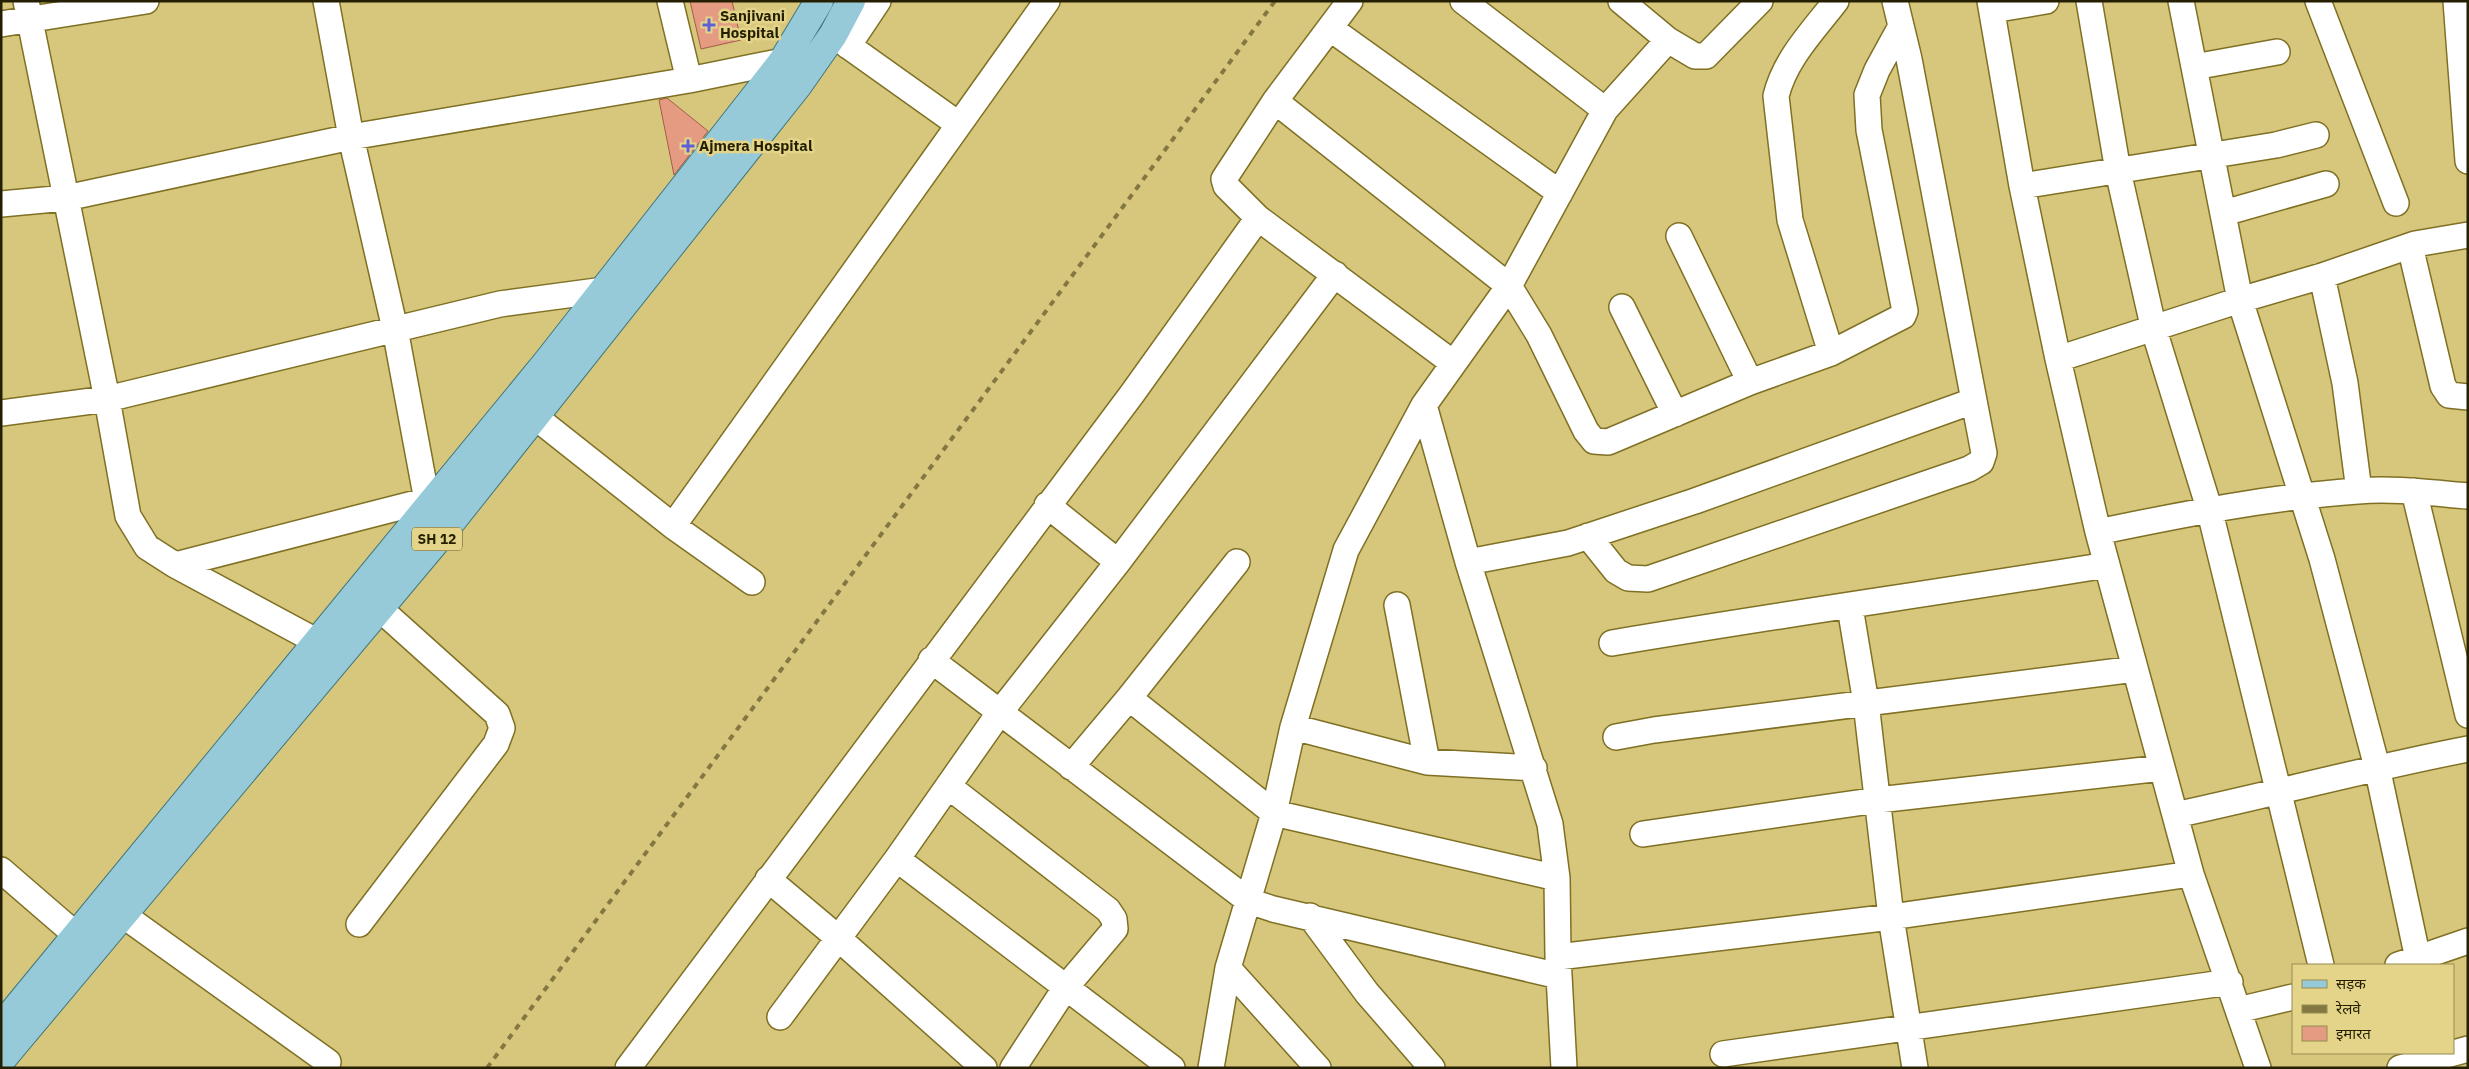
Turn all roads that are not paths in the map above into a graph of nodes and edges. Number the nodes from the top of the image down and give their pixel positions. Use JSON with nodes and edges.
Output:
{"nodes":[{"id":1,"x":146,"y":1,"type":"edge"},
{"id":2,"x":326,"y":1,"type":"edge"},
{"id":3,"x":670,"y":1,"type":"edge"},
{"id":4,"x":819,"y":1,"type":"edge"},
{"id":5,"x":851,"y":1,"type":"edge"},
{"id":6,"x":878,"y":1,"type":"edge"},
{"id":7,"x":1047,"y":1,"type":"edge"},
{"id":8,"x":1350,"y":1,"type":"edge"},
{"id":9,"x":1463,"y":1,"type":"edge"},
{"id":10,"x":1621,"y":1,"type":"edge"},
{"id":11,"x":1760,"y":1,"type":"edge"},
{"id":12,"x":1836,"y":1,"type":"edge"},
{"id":13,"x":1895,"y":1,"type":"edge"},
{"id":14,"x":2046,"y":1,"type":"edge"},
{"id":15,"x":2089,"y":1,"type":"edge"},
{"id":16,"x":2181,"y":1,"type":"edge"},
{"id":17,"x":2318,"y":1,"type":"edge"},
{"id":18,"x":2456,"y":1,"type":"edge"},
{"id":19,"x":1991,"y":6,"type":"edge"},
{"id":20,"x":28,"y":10,"type":"edge"},
{"id":21,"x":1,"y":24,"type":"edge"},
{"id":22,"x":1900,"y":28,"type":"junction"},
{"id":23,"x":1331,"y":29,"type":"junction"},
{"id":24,"x":1668,"y":40,"type":"junction"},
{"id":25,"x":840,"y":41,"type":"junction"},
{"id":26,"x":2277,"y":52,"type":"dead end"},
{"id":27,"x":783,"y":61,"type":"junction"},
{"id":28,"x":2194,"y":67,"type":"junction"},
{"id":29,"x":689,"y":80,"type":"junction"},
{"id":30,"x":1275,"y":101,"type":"junction"},
{"id":31,"x":1605,"y":110,"type":"junction"},
{"id":32,"x":958,"y":124,"type":"junction"},
{"id":33,"x":2316,"y":135,"type":"dead end"},
{"id":34,"x":352,"y":137,"type":"junction"},
{"id":35,"x":2212,"y":155,"type":"junction"},
{"id":36,"x":2468,"y":160,"type":"edge"},
{"id":37,"x":2118,"y":171,"type":"junction"},
{"id":38,"x":2326,"y":184,"type":"dead end"},
{"id":39,"x":2022,"y":186,"type":"junction"},
{"id":40,"x":1560,"y":193,"type":"junction"},
{"id":41,"x":66,"y":198,"type":"junction"},
{"id":42,"x":2396,"y":203,"type":"dead end"},
{"id":43,"x":1,"y":204,"type":"edge"},
{"id":44,"x":2224,"y":213,"type":"junction"},
{"id":45,"x":1258,"y":218,"type":"junction"},
{"id":46,"x":2468,"y":235,"type":"edge"},
{"id":47,"x":1679,"y":236,"type":"dead end"},
{"id":48,"x":2410,"y":246,"type":"junction"},
{"id":49,"x":1335,"y":274,"type":"junction"},
{"id":50,"x":2322,"y":276,"type":"junction"},
{"id":51,"x":604,"y":290,"type":"junction"},
{"id":52,"x":1514,"y":295,"type":"junction"},
{"id":53,"x":2240,"y":300,"type":"junction"},
{"id":54,"x":1622,"y":307,"type":"dead end"},
{"id":55,"x":395,"y":329,"type":"junction"},
{"id":56,"x":2154,"y":330,"type":"junction"},
{"id":57,"x":1830,"y":354,"type":"junction"},
{"id":58,"x":2058,"y":359,"type":"junction"},
{"id":59,"x":1453,"y":363,"type":"junction"},
{"id":60,"x":1750,"y":382,"type":"junction"},
{"id":61,"x":2468,"y":397,"type":"edge"},
{"id":62,"x":107,"y":399,"type":"junction"},
{"id":63,"x":1973,"y":401,"type":"junction"},
{"id":64,"x":1424,"y":405,"type":"junction"},
{"id":65,"x":1,"y":413,"type":"edge"},
{"id":66,"x":1675,"y":414,"type":"junction"},
{"id":67,"x":534,"y":416,"type":"junction"},
{"id":68,"x":2359,"y":491,"type":"junction"},
{"id":69,"x":2414,"y":492,"type":"junction"},
{"id":70,"x":2468,"y":496,"type":"edge"},
{"id":71,"x":2302,"y":497,"type":"junction"},
{"id":72,"x":428,"y":503,"type":"junction"},
{"id":73,"x":1047,"y":505,"type":"junction"},
{"id":74,"x":2209,"y":508,"type":"junction"},
{"id":75,"x":673,"y":526,"type":"junction"},
{"id":76,"x":2098,"y":532,"type":"junction"},
{"id":77,"x":1569,"y":542,"type":"junction"},
{"id":78,"x":1118,"y":562,"type":"junction"},
{"id":79,"x":1237,"y":562,"type":"dead end"},
{"id":80,"x":1468,"y":562,"type":"junction"},
{"id":81,"x":175,"y":565,"type":"junction"},
{"id":82,"x":2107,"y":565,"type":"junction"},
{"id":83,"x":752,"y":582,"type":"dead end"},
{"id":84,"x":1397,"y":605,"type":"dead end"},
{"id":85,"x":1850,"y":607,"type":"junction"},
{"id":86,"x":379,"y":608,"type":"junction"},
{"id":87,"x":316,"y":641,"type":"junction"},
{"id":88,"x":1612,"y":644,"type":"dead end"},
{"id":89,"x":931,"y":660,"type":"junction"},
{"id":90,"x":2136,"y":668,"type":"junction"},
{"id":91,"x":1129,"y":698,"type":"junction"},
{"id":92,"x":1866,"y":703,"type":"junction"},
{"id":93,"x":1000,"y":712,"type":"junction"},
{"id":94,"x":2468,"y":715,"type":"edge"},
{"id":95,"x":1294,"y":727,"type":"junction"},
{"id":96,"x":1616,"y":737,"type":"dead end"},
{"id":97,"x":2468,"y":749,"type":"edge"},
{"id":98,"x":1427,"y":762,"type":"junction"},
{"id":99,"x":1071,"y":767,"type":"junction"},
{"id":100,"x":2377,"y":767,"type":"junction"},
{"id":101,"x":1534,"y":768,"type":"junction"},
{"id":102,"x":2162,"y":768,"type":"junction"},
{"id":103,"x":948,"y":786,"type":"junction"},
{"id":104,"x":2279,"y":792,"type":"junction"},
{"id":105,"x":1878,"y":800,"type":"junction"},
{"id":106,"x":1274,"y":813,"type":"junction"},
{"id":107,"x":2175,"y":815,"type":"junction"},
{"id":108,"x":1644,"y":834,"type":"dead end"},
{"id":109,"x":897,"y":859,"type":"junction"},
{"id":110,"x":1,"y":870,"type":"edge"},
{"id":111,"x":2191,"y":874,"type":"junction"},
{"id":112,"x":1557,"y":878,"type":"junction"},
{"id":113,"x":768,"y":880,"type":"junction"},
{"id":114,"x":1248,"y":901,"type":"junction"},
{"id":115,"x":123,"y":915,"type":"junction"},
{"id":116,"x":1310,"y":916,"type":"junction"},
{"id":117,"x":1891,"y":917,"type":"junction"},
{"id":118,"x":359,"y":924,"type":"dead end"},
{"id":119,"x":75,"y":934,"type":"junction"},
{"id":120,"x":837,"y":937,"type":"junction"},
{"id":121,"x":2468,"y":941,"type":"edge"},
{"id":122,"x":2408,"y":962,"type":"edge"},
{"id":123,"x":2322,"y":964,"type":"edge"},
{"id":124,"x":1559,"y":967,"type":"junction"},
{"id":125,"x":1228,"y":968,"type":"junction"},
{"id":126,"x":2230,"y":982,"type":"junction"},
{"id":127,"x":1066,"y":987,"type":"junction"},
{"id":128,"x":2292,"y":997,"type":"edge"},
{"id":129,"x":2238,"y":1010,"type":"junction"},
{"id":130,"x":780,"y":1017,"type":"dead end"},
{"id":131,"x":1,"y":1027,"type":"edge"},
{"id":132,"x":1909,"y":1029,"type":"junction"},
{"id":133,"x":2468,"y":1049,"type":"edge"},
{"id":134,"x":2454,"y":1053,"type":"edge"},
{"id":135,"x":1723,"y":1054,"type":"dead end"},
{"id":136,"x":2450,"y":1054,"type":"edge"},
{"id":137,"x":1,"y":1060,"type":"edge"},
{"id":138,"x":328,"y":1062,"type":"dead end"},
{"id":139,"x":975,"y":1065,"type":"edge"},
{"id":140,"x":628,"y":1068,"type":"edge"},
{"id":141,"x":1013,"y":1068,"type":"edge"},
{"id":142,"x":1172,"y":1068,"type":"edge"},
{"id":143,"x":1211,"y":1068,"type":"edge"},
{"id":144,"x":1318,"y":1068,"type":"edge"},
{"id":145,"x":1432,"y":1068,"type":"edge"},
{"id":146,"x":1564,"y":1068,"type":"edge"},
{"id":147,"x":1915,"y":1068,"type":"edge"},
{"id":148,"x":2258,"y":1068,"type":"edge"},
{"id":149,"x":2400,"y":1068,"type":"edge"}],
"edges":[{"from":1,"to":20,"type":"street"},
{"from":2,"to":34,"type":"street"},
{"from":3,"to":29,"type":"street"},
{"from":4,"to":27,"type":"main road","number":"SH 12"},
{"from":5,"to":25,"type":"main road","number":"SH 12"},
{"from":6,"to":25,"type":"street"},
{"from":7,"to":32,"type":"street"},
{"from":8,"to":23,"type":"street"},
{"from":9,"to":31,"type":"street"},
{"from":10,"to":24,"type":"street"},
{"from":11,"to":24,"type":"street"},
{"from":12,"to":57,"type":"street"},
{"from":13,"to":22,"type":"street"},
{"from":14,"to":19,"type":"street"},
{"from":15,"to":37,"type":"street"},
{"from":16,"to":28,"type":"street"},
{"from":17,"to":42,"type":"street"},
{"from":18,"to":36,"type":"street"},
{"from":19,"to":39,"type":"street"},
{"from":20,"to":21,"type":"street"},
{"from":20,"to":41,"type":"street"},
{"from":22,"to":57,"type":"street"},
{"from":22,"to":63,"type":"street"},
{"from":23,"to":30,"type":"street"},
{"from":23,"to":40,"type":"street"},
{"from":24,"to":31,"type":"street"},
{"from":25,"to":32,"type":"street"},
{"from":25,"to":67,"type":"main road","number":"SH 12"},
{"from":26,"to":28,"type":"street"},
{"from":27,"to":29,"type":"street"},
{"from":27,"to":51,"type":"main road","number":"SH 12"},
{"from":28,"to":35,"type":"street"},
{"from":29,"to":34,"type":"street"},
{"from":30,"to":45,"type":"street"},
{"from":30,"to":52,"type":"street"},
{"from":31,"to":40,"type":"street"},
{"from":32,"to":75,"type":"street"},
{"from":33,"to":35,"type":"street"},
{"from":34,"to":41,"type":"street"},
{"from":34,"to":55,"type":"street"},
{"from":35,"to":37,"type":"street"},
{"from":35,"to":44,"type":"street"},
{"from":37,"to":39,"type":"street"},
{"from":37,"to":56,"type":"street"},
{"from":38,"to":44,"type":"street"},
{"from":39,"to":58,"type":"street"},
{"from":40,"to":52,"type":"street"},
{"from":41,"to":43,"type":"street"},
{"from":41,"to":62,"type":"street"},
{"from":44,"to":53,"type":"street"},
{"from":45,"to":49,"type":"street"},
{"from":45,"to":73,"type":"street"},
{"from":46,"to":48,"type":"street"},
{"from":47,"to":60,"type":"street"},
{"from":48,"to":50,"type":"street"},
{"from":48,"to":61,"type":"street"},
{"from":49,"to":59,"type":"street"},
{"from":49,"to":78,"type":"street"},
{"from":50,"to":53,"type":"street"},
{"from":50,"to":68,"type":"street"},
{"from":51,"to":55,"type":"street"},
{"from":51,"to":72,"type":"main road","number":"SH 12"},
{"from":52,"to":59,"type":"street"},
{"from":52,"to":66,"type":"street"},
{"from":53,"to":56,"type":"street"},
{"from":53,"to":71,"type":"street"},
{"from":54,"to":66,"type":"street"},
{"from":55,"to":62,"type":"street"},
{"from":55,"to":72,"type":"street"},
{"from":56,"to":58,"type":"street"},
{"from":56,"to":74,"type":"street"},
{"from":57,"to":60,"type":"street"},
{"from":58,"to":76,"type":"street"},
{"from":59,"to":64,"type":"street"},
{"from":60,"to":66,"type":"street"},
{"from":62,"to":65,"type":"street"},
{"from":62,"to":81,"type":"street"},
{"from":63,"to":77,"type":"street"},
{"from":63,"to":77,"type":"street"},
{"from":64,"to":80,"type":"street"},
{"from":64,"to":95,"type":"street"},
{"from":67,"to":75,"type":"street"},
{"from":67,"to":86,"type":"main road","number":"SH 12"},
{"from":68,"to":69,"type":"street"},
{"from":68,"to":71,"type":"street"},
{"from":69,"to":70,"type":"street"},
{"from":69,"to":94,"type":"street"},
{"from":71,"to":74,"type":"street"},
{"from":71,"to":100,"type":"street"},
{"from":72,"to":81,"type":"street"},
{"from":72,"to":87,"type":"main road","number":"SH 12"},
{"from":73,"to":78,"type":"street"},
{"from":73,"to":89,"type":"street"},
{"from":74,"to":76,"type":"street"},
{"from":74,"to":104,"type":"street"},
{"from":75,"to":83,"type":"street"},
{"from":76,"to":82,"type":"street"},
{"from":77,"to":80,"type":"street"},
{"from":78,"to":93,"type":"street"},
{"from":79,"to":91,"type":"street"},
{"from":80,"to":101,"type":"street"},
{"from":81,"to":87,"type":"street"},
{"from":82,"to":85,"type":"street"},
{"from":82,"to":90,"type":"street"},
{"from":84,"to":98,"type":"street"},
{"from":85,"to":88,"type":"street"},
{"from":85,"to":92,"type":"street"},
{"from":86,"to":115,"type":"main road","number":"SH 12"},
{"from":86,"to":118,"type":"street"},
{"from":87,"to":119,"type":"main road","number":"SH 12"},
{"from":89,"to":93,"type":"street"},
{"from":89,"to":113,"type":"street"},
{"from":90,"to":92,"type":"street"},
{"from":90,"to":102,"type":"street"},
{"from":91,"to":99,"type":"street"},
{"from":91,"to":106,"type":"street"},
{"from":92,"to":96,"type":"street"},
{"from":92,"to":105,"type":"street"},
{"from":93,"to":99,"type":"street"},
{"from":93,"to":103,"type":"street"},
{"from":95,"to":98,"type":"street"},
{"from":95,"to":106,"type":"street"},
{"from":97,"to":100,"type":"street"},
{"from":98,"to":101,"type":"street"},
{"from":99,"to":114,"type":"street"},
{"from":100,"to":104,"type":"street"},
{"from":100,"to":122,"type":"street"},
{"from":101,"to":112,"type":"street"},
{"from":102,"to":105,"type":"street"},
{"from":102,"to":107,"type":"street"},
{"from":103,"to":109,"type":"street"},
{"from":103,"to":127,"type":"street"},
{"from":104,"to":107,"type":"street"},
{"from":104,"to":123,"type":"street"},
{"from":105,"to":108,"type":"street"},
{"from":105,"to":117,"type":"street"},
{"from":106,"to":112,"type":"street"},
{"from":106,"to":114,"type":"street"},
{"from":107,"to":111,"type":"street"},
{"from":109,"to":120,"type":"street"},
{"from":109,"to":127,"type":"street"},
{"from":110,"to":119,"type":"street"},
{"from":111,"to":117,"type":"street"},
{"from":111,"to":126,"type":"street"},
{"from":112,"to":124,"type":"street"},
{"from":113,"to":120,"type":"street"},
{"from":113,"to":140,"type":"street"},
{"from":114,"to":116,"type":"street"},
{"from":114,"to":125,"type":"street"},
{"from":115,"to":137,"type":"main road","number":"SH 12"},
{"from":115,"to":138,"type":"street"},
{"from":116,"to":124,"type":"street"},
{"from":116,"to":145,"type":"street"},
{"from":117,"to":124,"type":"street"},
{"from":117,"to":132,"type":"street"},
{"from":119,"to":131,"type":"main road","number":"SH 12"},
{"from":120,"to":130,"type":"street"},
{"from":120,"to":139,"type":"street"},
{"from":121,"to":122,"type":"street"},
{"from":124,"to":146,"type":"street"},
{"from":125,"to":143,"type":"street"},
{"from":125,"to":144,"type":"street"},
{"from":126,"to":129,"type":"street"},
{"from":126,"to":132,"type":"street"},
{"from":127,"to":141,"type":"street"},
{"from":127,"to":142,"type":"street"},
{"from":128,"to":129,"type":"street"},
{"from":129,"to":148,"type":"street"},
{"from":132,"to":135,"type":"street"},
{"from":132,"to":147,"type":"street"},
{"from":133,"to":134,"type":"street"},
{"from":136,"to":149,"type":"street"}]}
